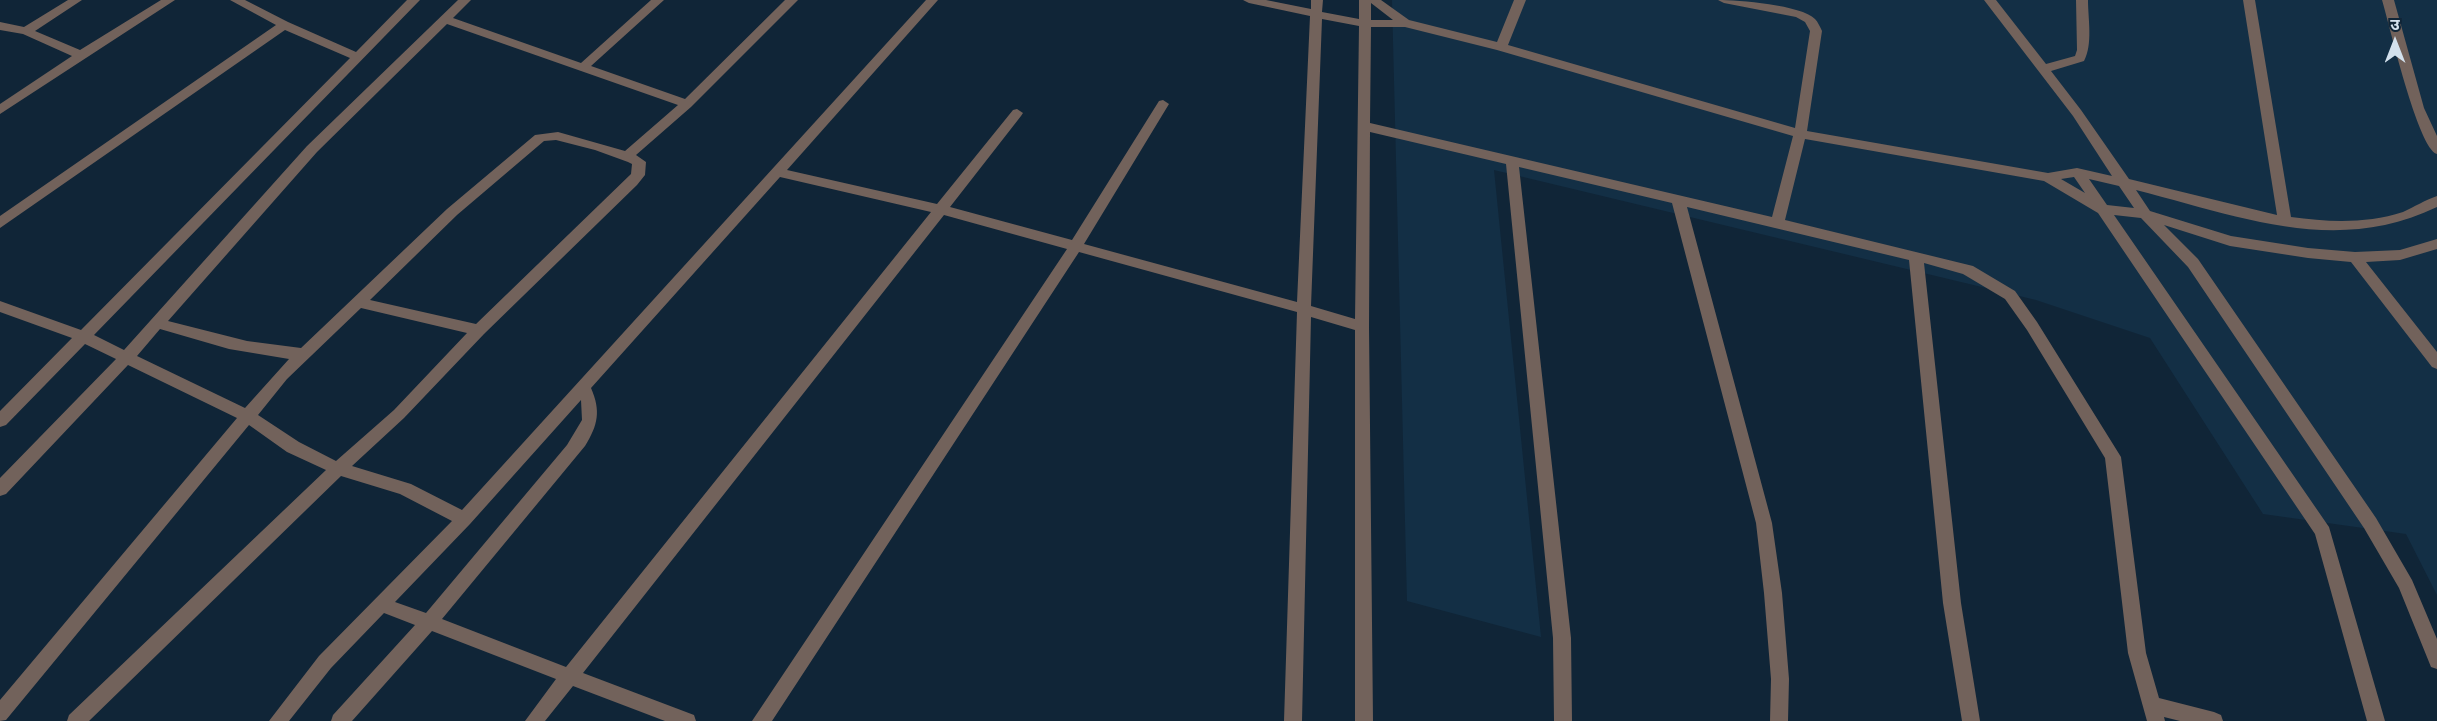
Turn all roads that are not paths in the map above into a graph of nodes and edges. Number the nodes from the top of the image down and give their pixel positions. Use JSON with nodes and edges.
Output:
{"nodes":[{"id":1,"x":76,"y":0,"type":"edge"},
{"id":2,"x":169,"y":0,"type":"edge"},
{"id":3,"x":236,"y":0,"type":"edge"},
{"id":4,"x":270,"y":0,"type":"edge"},
{"id":5,"x":414,"y":0,"type":"edge"},
{"id":6,"x":465,"y":0,"type":"edge"},
{"id":7,"x":658,"y":0,"type":"edge"},
{"id":8,"x":792,"y":0,"type":"edge"},
{"id":9,"x":932,"y":0,"type":"edge"},
{"id":10,"x":1250,"y":0,"type":"edge"},
{"id":11,"x":1365,"y":0,"type":"edge"},
{"id":12,"x":1374,"y":0,"type":"edge"},
{"id":13,"x":1520,"y":0,"type":"edge"},
{"id":14,"x":1724,"y":0,"type":"edge"},
{"id":15,"x":1990,"y":0,"type":"edge"},
{"id":16,"x":2082,"y":0,"type":"edge"},
{"id":17,"x":2249,"y":0,"type":"edge"},
{"id":18,"x":2388,"y":0,"type":"edge"},
{"id":19,"x":1317,"y":8,"type":"edge"},
{"id":20,"x":258,"y":12,"type":"junction"},
{"id":21,"x":446,"y":20,"type":"junction"},
{"id":22,"x":1405,"y":23,"type":"junction"},
{"id":23,"x":1365,"y":24,"type":"junction"},
{"id":24,"x":284,"y":25,"type":"junction"},
{"id":25,"x":0,"y":26,"type":"edge"},
{"id":26,"x":26,"y":31,"type":"junction"},
{"id":27,"x":1501,"y":47,"type":"junction"},
{"id":28,"x":81,"y":56,"type":"junction"},
{"id":29,"x":358,"y":57,"type":"junction"},
{"id":30,"x":583,"y":67,"type":"junction"},
{"id":31,"x":2043,"y":69,"type":"junction"},
{"id":32,"x":687,"y":104,"type":"junction"},
{"id":33,"x":1163,"y":104,"type":"dead end"},
{"id":34,"x":0,"y":110,"type":"edge"},
{"id":35,"x":1017,"y":113,"type":"dead end"},
{"id":36,"x":1364,"y":126,"type":"junction"},
{"id":37,"x":1800,"y":134,"type":"junction"},
{"id":38,"x":2437,"y":150,"type":"edge"},
{"id":39,"x":627,"y":156,"type":"junction"},
{"id":40,"x":1512,"y":160,"type":"junction"},
{"id":41,"x":777,"y":172,"type":"junction"},
{"id":42,"x":2077,"y":172,"type":"junction"},
{"id":43,"x":2048,"y":177,"type":"junction"},
{"id":44,"x":2123,"y":182,"type":"junction"},
{"id":45,"x":1678,"y":199,"type":"junction"},
{"id":46,"x":2437,"y":201,"type":"edge"},
{"id":47,"x":940,"y":209,"type":"junction"},
{"id":48,"x":2100,"y":209,"type":"junction"},
{"id":49,"x":2145,"y":214,"type":"junction"},
{"id":50,"x":1777,"y":223,"type":"junction"},
{"id":51,"x":2285,"y":223,"type":"junction"},
{"id":52,"x":0,"y":224,"type":"edge"},
{"id":53,"x":2437,"y":244,"type":"edge"},
{"id":54,"x":1076,"y":246,"type":"junction"},
{"id":55,"x":1916,"y":256,"type":"junction"},
{"id":56,"x":2355,"y":257,"type":"junction"},
{"id":57,"x":356,"y":302,"type":"junction"},
{"id":58,"x":0,"y":306,"type":"edge"},
{"id":59,"x":1304,"y":309,"type":"junction"},
{"id":60,"x":157,"y":323,"type":"junction"},
{"id":61,"x":1362,"y":327,"type":"junction"},
{"id":62,"x":479,"y":330,"type":"junction"},
{"id":63,"x":82,"y":336,"type":"junction"},
{"id":64,"x":304,"y":354,"type":"junction"},
{"id":65,"x":126,"y":358,"type":"junction"},
{"id":66,"x":2437,"y":363,"type":"edge"},
{"id":67,"x":583,"y":386,"type":"junction"},
{"id":68,"x":249,"y":417,"type":"junction"},
{"id":69,"x":0,"y":421,"type":"edge"},
{"id":70,"x":339,"y":469,"type":"junction"},
{"id":71,"x":0,"y":489,"type":"edge"},
{"id":72,"x":464,"y":519,"type":"junction"},
{"id":73,"x":381,"y":604,"type":"junction"},
{"id":74,"x":429,"y":622,"type":"junction"},
{"id":75,"x":2437,"y":661,"type":"edge"},
{"id":76,"x":568,"y":676,"type":"junction"},
{"id":77,"x":2153,"y":713,"type":"edge"},
{"id":78,"x":0,"y":714,"type":"edge"},
{"id":79,"x":76,"y":721,"type":"edge"},
{"id":80,"x":278,"y":721,"type":"edge"},
{"id":81,"x":340,"y":721,"type":"edge"},
{"id":82,"x":534,"y":721,"type":"edge"},
{"id":83,"x":687,"y":721,"type":"edge"},
{"id":84,"x":761,"y":721,"type":"edge"},
{"id":85,"x":1293,"y":721,"type":"edge"},
{"id":86,"x":1364,"y":721,"type":"edge"},
{"id":87,"x":1563,"y":721,"type":"edge"},
{"id":88,"x":1779,"y":721,"type":"edge"},
{"id":89,"x":1971,"y":721,"type":"edge"},
{"id":90,"x":2214,"y":721,"type":"edge"},
{"id":91,"x":2376,"y":721,"type":"edge"}],
"edges":[{"from":1,"to":26,"type":"street"},
{"from":2,"to":28,"type":"street"},
{"from":3,"to":20,"type":"street"},
{"from":4,"to":20,"type":"street"},
{"from":5,"to":29,"type":"street"},
{"from":6,"to":21,"type":"street"},
{"from":7,"to":30,"type":"street"},
{"from":8,"to":32,"type":"street"},
{"from":9,"to":41,"type":"street"},
{"from":10,"to":19,"type":"street"},
{"from":11,"to":23,"type":"street"},
{"from":12,"to":22,"type":"street"},
{"from":13,"to":27,"type":"street"},
{"from":14,"to":37,"type":"street"},
{"from":15,"to":31,"type":"street"},
{"from":16,"to":31,"type":"street"},
{"from":17,"to":51,"type":"street"},
{"from":18,"to":38,"type":"street"},
{"from":19,"to":23,"type":"street"},
{"from":19,"to":59,"type":"street"},
{"from":20,"to":24,"type":"street"},
{"from":21,"to":30,"type":"street"},
{"from":21,"to":60,"type":"street"},
{"from":22,"to":23,"type":"street"},
{"from":22,"to":27,"type":"street"},
{"from":23,"to":36,"type":"street"},
{"from":24,"to":29,"type":"street"},
{"from":24,"to":52,"type":"street"},
{"from":25,"to":26,"type":"street"},
{"from":26,"to":28,"type":"street"},
{"from":27,"to":37,"type":"street"},
{"from":28,"to":34,"type":"street"},
{"from":29,"to":63,"type":"street"},
{"from":30,"to":32,"type":"street"},
{"from":31,"to":44,"type":"street"},
{"from":32,"to":39,"type":"street"},
{"from":33,"to":54,"type":"street"},
{"from":35,"to":47,"type":"street"},
{"from":36,"to":40,"type":"street"},
{"from":36,"to":61,"type":"street"},
{"from":37,"to":43,"type":"street"},
{"from":37,"to":50,"type":"street"},
{"from":39,"to":57,"type":"street"},
{"from":39,"to":62,"type":"street"},
{"from":40,"to":45,"type":"street"},
{"from":40,"to":87,"type":"street"},
{"from":41,"to":47,"type":"street"},
{"from":41,"to":67,"type":"street"},
{"from":42,"to":43,"type":"street"},
{"from":42,"to":44,"type":"street"},
{"from":42,"to":48,"type":"street"},
{"from":43,"to":48,"type":"street"},
{"from":44,"to":49,"type":"street"},
{"from":44,"to":51,"type":"street"},
{"from":45,"to":50,"type":"street"},
{"from":45,"to":88,"type":"street"},
{"from":46,"to":51,"type":"street"},
{"from":47,"to":54,"type":"street"},
{"from":47,"to":76,"type":"street"},
{"from":48,"to":49,"type":"street"},
{"from":48,"to":91,"type":"street"},
{"from":49,"to":56,"type":"street"},
{"from":49,"to":75,"type":"street"},
{"from":50,"to":55,"type":"street"},
{"from":53,"to":56,"type":"street"},
{"from":54,"to":59,"type":"street"},
{"from":54,"to":84,"type":"street"},
{"from":55,"to":77,"type":"street"},
{"from":55,"to":89,"type":"street"},
{"from":56,"to":66,"type":"street"},
{"from":57,"to":62,"type":"street"},
{"from":57,"to":64,"type":"street"},
{"from":58,"to":63,"type":"street"},
{"from":59,"to":61,"type":"street"},
{"from":59,"to":85,"type":"street"},
{"from":60,"to":64,"type":"street"},
{"from":60,"to":65,"type":"street"},
{"from":61,"to":86,"type":"street"},
{"from":62,"to":70,"type":"street"},
{"from":63,"to":65,"type":"street"},
{"from":63,"to":69,"type":"street"},
{"from":64,"to":68,"type":"street"},
{"from":65,"to":68,"type":"street"},
{"from":65,"to":71,"type":"street"},
{"from":67,"to":72,"type":"street"},
{"from":67,"to":74,"type":"street"},
{"from":68,"to":70,"type":"street"},
{"from":68,"to":78,"type":"street"},
{"from":70,"to":72,"type":"street"},
{"from":70,"to":79,"type":"street"},
{"from":72,"to":73,"type":"street"},
{"from":73,"to":74,"type":"street"},
{"from":73,"to":80,"type":"street"},
{"from":74,"to":76,"type":"street"},
{"from":74,"to":81,"type":"street"},
{"from":76,"to":82,"type":"street"},
{"from":76,"to":83,"type":"street"},
{"from":77,"to":90,"type":"street"}]}
